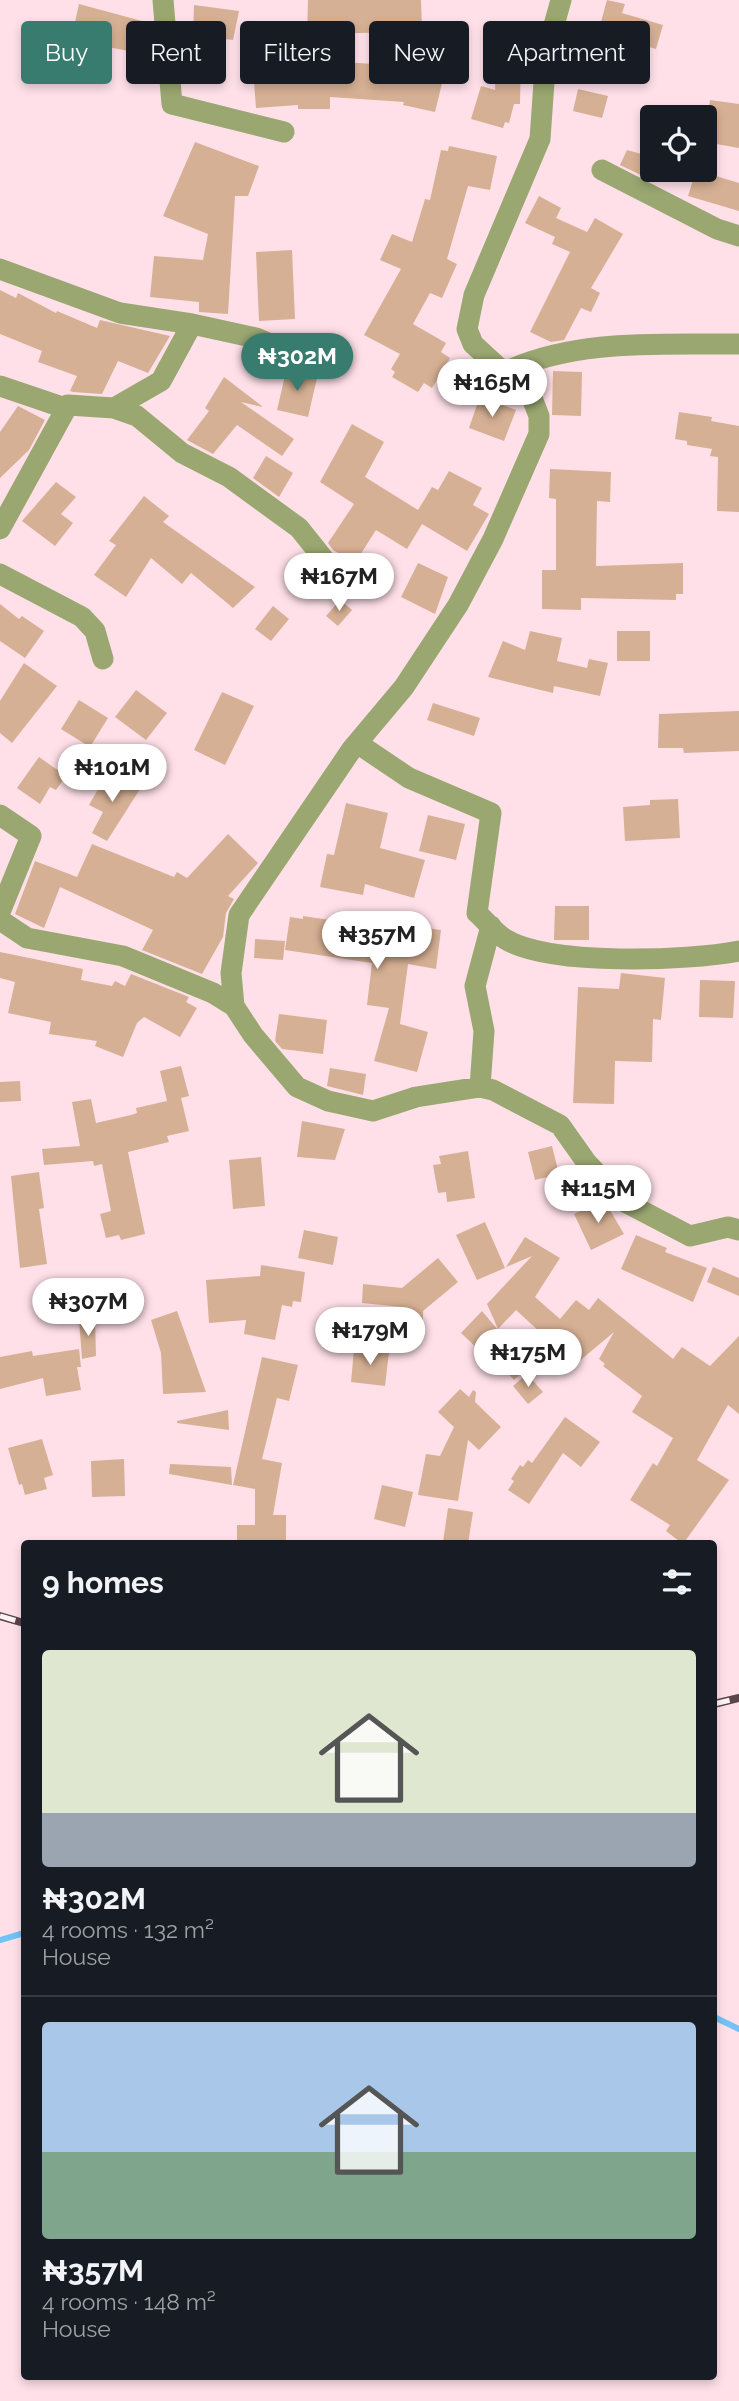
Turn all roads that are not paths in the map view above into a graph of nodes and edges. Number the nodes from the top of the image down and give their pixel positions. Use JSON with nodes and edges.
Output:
{"nodes":[{"id":1,"x":163,"y":0,"type":"edge"},
{"id":2,"x":561,"y":0,"type":"edge"},
{"id":3,"x":284,"y":132,"type":"dead end"},
{"id":4,"x":602,"y":170,"type":"dead end"},
{"id":5,"x":739,"y":236,"type":"edge"},
{"id":6,"x":0,"y":270,"type":"edge"},
{"id":7,"x":192,"y":324,"type":"junction"},
{"id":8,"x":739,"y":344,"type":"edge"},
{"id":9,"x":318,"y":365,"type":"dead end"},
{"id":10,"x":505,"y":372,"type":"junction"},
{"id":11,"x":0,"y":386,"type":"edge"},
{"id":12,"x":65,"y":408,"type":"junction"},
{"id":13,"x":114,"y":408,"type":"junction"},
{"id":14,"x":0,"y":529,"type":"edge"},
{"id":15,"x":323,"y":558,"type":"dead end"},
{"id":16,"x":0,"y":574,"type":"edge"},
{"id":17,"x":103,"y":659,"type":"dead end"},
{"id":18,"x":357,"y":743,"type":"junction"},
{"id":19,"x":0,"y":815,"type":"edge"},
{"id":20,"x":0,"y":912,"type":"edge"},
{"id":21,"x":0,"y":920,"type":"edge"},
{"id":22,"x":491,"y":926,"type":"junction"},
{"id":23,"x":739,"y":951,"type":"edge"},
{"id":24,"x":231,"y":974,"type":"junction"},
{"id":25,"x":213,"y":993,"type":"junction"},
{"id":26,"x":234,"y":1006,"type":"junction"},
{"id":27,"x":480,"y":1087,"type":"junction"},
{"id":28,"x":739,"y":1230,"type":"edge"}],
"edges":[{"from":1,"to":3,"type":"street"},
{"from":2,"to":10,"type":"street"},
{"from":4,"to":5,"type":"street"},
{"from":6,"to":7,"type":"street"},
{"from":7,"to":9,"type":"street"},
{"from":7,"to":13,"type":"street"},
{"from":8,"to":10,"type":"street"},
{"from":10,"to":18,"type":"street"},
{"from":11,"to":12,"type":"street"},
{"from":12,"to":13,"type":"street"},
{"from":12,"to":14,"type":"street"},
{"from":13,"to":15,"type":"street"},
{"from":16,"to":17,"type":"street"},
{"from":18,"to":22,"type":"street"},
{"from":18,"to":24,"type":"street"},
{"from":19,"to":20,"type":"street"},
{"from":21,"to":25,"type":"street"},
{"from":22,"to":23,"type":"street"},
{"from":22,"to":27,"type":"street"},
{"from":24,"to":25,"type":"street"},
{"from":24,"to":26,"type":"street"},
{"from":25,"to":26,"type":"street"},
{"from":26,"to":27,"type":"street"},
{"from":27,"to":28,"type":"street"}]}
